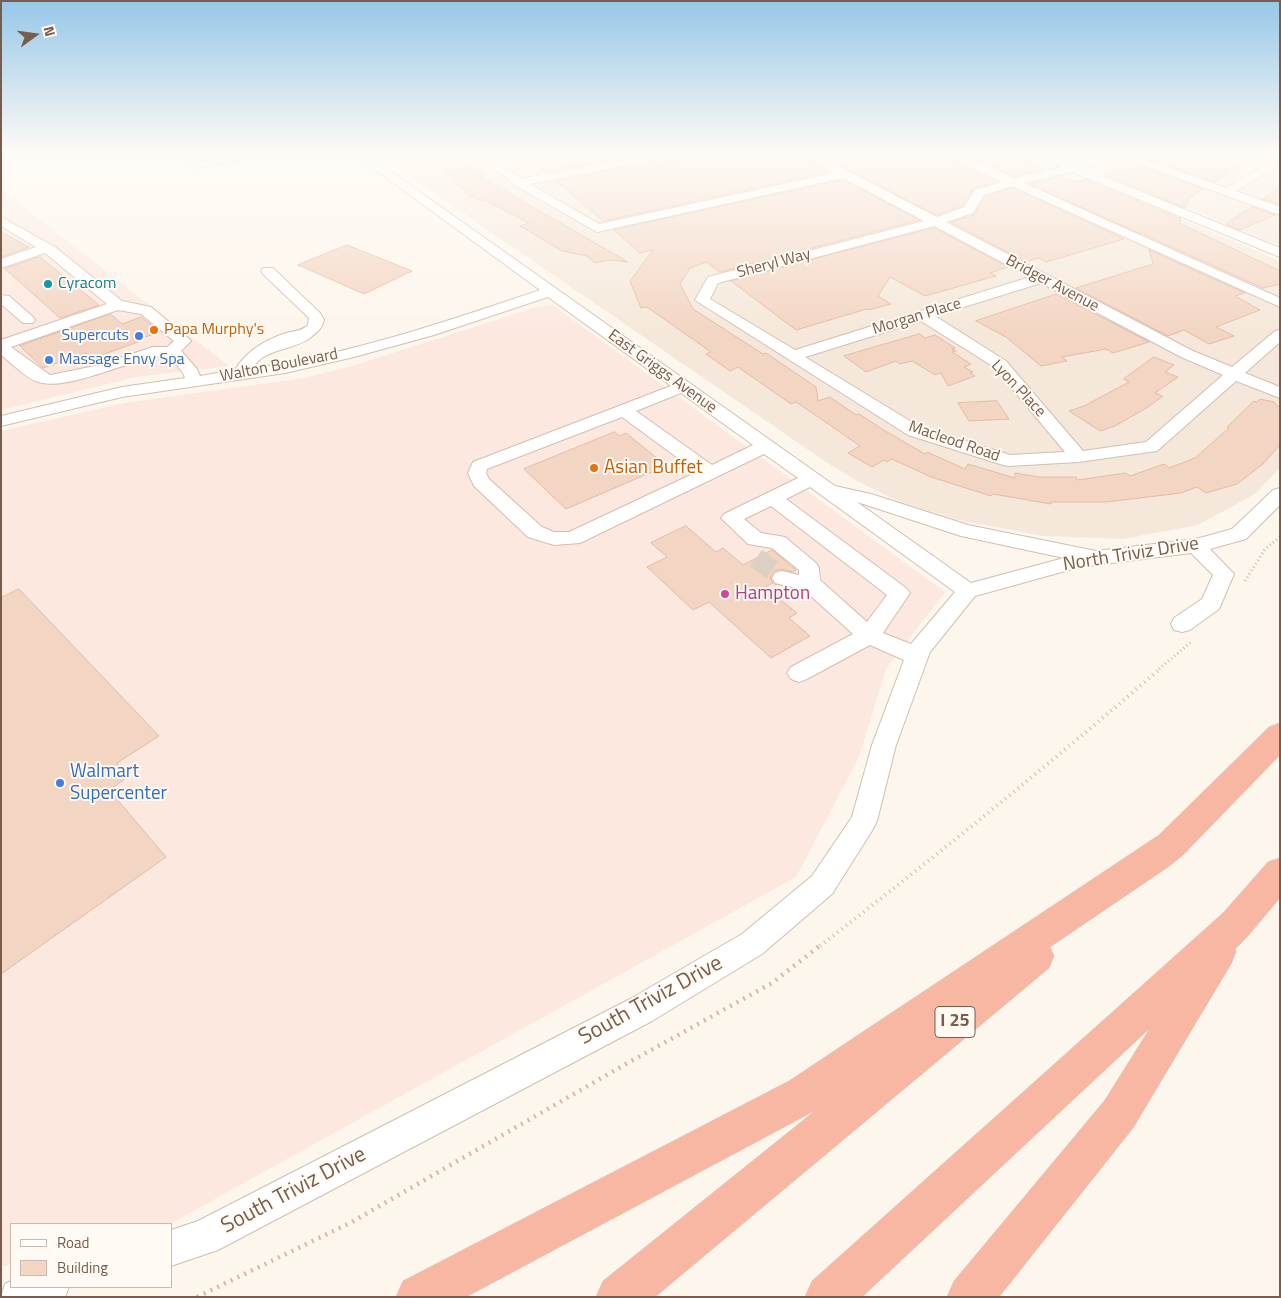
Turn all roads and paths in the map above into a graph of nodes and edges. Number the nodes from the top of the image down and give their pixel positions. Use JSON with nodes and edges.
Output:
{"nodes":[{"id":1,"x":443,"y":213,"type":"edge"},
{"id":2,"x":570,"y":213,"type":"edge"},
{"id":3,"x":668,"y":213,"type":"edge"},
{"id":4,"x":917,"y":213,"type":"edge"},
{"id":5,"x":962,"y":213,"type":"edge"},
{"id":6,"x":1080,"y":213,"type":"edge"},
{"id":7,"x":1181,"y":213,"type":"edge"},
{"id":8,"x":1,"y":221,"type":"edge"},
{"id":9,"x":935,"y":222,"type":"junction"},
{"id":10,"x":47,"y":248,"type":"junction"},
{"id":11,"x":1280,"y":253,"type":"edge"},
{"id":12,"x":1,"y":264,"type":"edge"},
{"id":13,"x":268,"y":271,"type":"dead end"},
{"id":14,"x":1042,"y":278,"type":"junction"},
{"id":15,"x":713,"y":280,"type":"joint"},
{"id":16,"x":552,"y":290,"type":"junction"},
{"id":17,"x":2,"y":299,"type":"edge"},
{"id":18,"x":1280,"y":303,"type":"edge"},
{"id":19,"x":118,"y":306,"type":"junction"},
{"id":20,"x":922,"y":316,"type":"junction"},
{"id":21,"x":28,"y":320,"type":"dead end"},
{"id":22,"x":1280,"y":334,"type":"edge"},
{"id":23,"x":1,"y":346,"type":"edge"},
{"id":24,"x":171,"y":352,"type":"junction"},
{"id":25,"x":793,"y":356,"type":"junction"},
{"id":26,"x":1234,"y":374,"type":"junction"},
{"id":27,"x":241,"y":375,"type":"junction"},
{"id":28,"x":194,"y":382,"type":"junction"},
{"id":29,"x":683,"y":387,"type":"junction"},
{"id":30,"x":1280,"y":393,"type":"edge"},
{"id":31,"x":1,"y":405,"type":"edge"},
{"id":32,"x":624,"y":410,"type":"junction"},
{"id":33,"x":8,"y":419,"type":"edge"},
{"id":34,"x":766,"y":446,"type":"junction"},
{"id":35,"x":1078,"y":457,"type":"junction"},
{"id":36,"x":710,"y":473,"type":"junction"},
{"id":37,"x":812,"y":479,"type":"junction"},
{"id":38,"x":830,"y":492,"type":"junction"},
{"id":39,"x":1280,"y":494,"type":"edge"},
{"id":40,"x":772,"y":498,"type":"junction"},
{"id":41,"x":1196,"y":546,"type":"junction"},
{"id":42,"x":1097,"y":558,"type":"junction"},
{"id":43,"x":782,"y":578,"type":"tunnel mouth"},
{"id":44,"x":810,"y":583,"type":"junction"},
{"id":45,"x":968,"y":592,"type":"junction"},
{"id":46,"x":1182,"y":624,"type":"dead end"},
{"id":47,"x":869,"y":636,"type":"junction"},
{"id":48,"x":917,"y":656,"type":"junction"},
{"id":49,"x":799,"y":673,"type":"dead end"},
{"id":50,"x":1280,"y":736,"type":"edge"},
{"id":51,"x":1171,"y":845,"type":"junction"},
{"id":52,"x":1280,"y":873,"type":"edge"},
{"id":53,"x":1234,"y":926,"type":"junction"},
{"id":54,"x":172,"y":1248,"type":"edge"},
{"id":55,"x":47,"y":1288,"type":"edge"},
{"id":56,"x":18,"y":1297,"type":"edge"},
{"id":57,"x":419,"y":1297,"type":"edge"},
{"id":58,"x":619,"y":1297,"type":"edge"},
{"id":59,"x":828,"y":1297,"type":"edge"},
{"id":60,"x":970,"y":1297,"type":"edge"}],
"edges":[{"from":1,"to":16,"type":"street","name":"East Griggs Avenue"},
{"from":2,"to":3,"type":"street"},
{"from":4,"to":9,"type":"street","name":"Bridger Avenue"},
{"from":5,"to":9,"type":"street","name":"Sheryl Way"},
{"from":6,"to":18,"type":"street"},
{"from":7,"to":11,"type":"street"},
{"from":8,"to":10,"type":"street"},
{"from":9,"to":14,"type":"street","name":"Bridger Avenue"},
{"from":9,"to":15,"type":"street","name":"Sheryl Way"},
{"from":10,"to":12,"type":"street"},
{"from":10,"to":19,"type":"street"},
{"from":13,"to":27,"type":"street"},
{"from":14,"to":20,"type":"street","name":"Morgan Place"},
{"from":14,"to":26,"type":"street","name":"Bridger Avenue"},
{"from":15,"to":25,"type":"street","name":"Macleod Road"},
{"from":16,"to":27,"type":"street","name":"Walton Boulevard"},
{"from":16,"to":29,"type":"street","name":"East Griggs Avenue"},
{"from":17,"to":21,"type":"street"},
{"from":19,"to":23,"type":"street"},
{"from":19,"to":24,"type":"street"},
{"from":20,"to":25,"type":"street","name":"Morgan Place"},
{"from":20,"to":35,"type":"street","name":"Lyon Place"},
{"from":22,"to":26,"type":"street","name":"Macleod Road"},
{"from":23,"to":24,"type":"street"},
{"from":24,"to":28,"type":"street"},
{"from":25,"to":35,"type":"street","name":"Macleod Road"},
{"from":26,"to":30,"type":"street","name":"Bridger Avenue"},
{"from":26,"to":35,"type":"street","name":"Macleod Road"},
{"from":27,"to":28,"type":"street","name":"Walton Boulevard"},
{"from":28,"to":33,"type":"street","name":"Walton Boulevard"},
{"from":29,"to":32,"type":"street"},
{"from":29,"to":34,"type":"street","name":"East Griggs Avenue"},
{"from":31,"to":33,"type":"street"},
{"from":32,"to":36,"type":"street"},
{"from":32,"to":36,"type":"street"},
{"from":34,"to":36,"type":"street"},
{"from":34,"to":37,"type":"street","name":"East Griggs Avenue"},
{"from":37,"to":38,"type":"street","name":"East Griggs Avenue"},
{"from":37,"to":40,"type":"street"},
{"from":38,"to":42,"type":"street"},
{"from":38,"to":45,"type":"street","name":"East Griggs Avenue"},
{"from":39,"to":41,"type":"street","name":"North Triviz Drive"},
{"from":40,"to":44,"type":"street"},
{"from":40,"to":47,"type":"street"},
{"from":41,"to":42,"type":"street","name":"North Triviz Drive"},
{"from":41,"to":46,"type":"street"},
{"from":42,"to":45,"type":"street","name":"North Triviz Drive"},
{"from":43,"to":44,"type":"street"},
{"from":44,"to":47,"type":"street"},
{"from":45,"to":48,"type":"street","name":"South Triviz Drive"},
{"from":47,"to":48,"type":"street"},
{"from":47,"to":49,"type":"street"},
{"from":48,"to":54,"type":"street","name":"South Triviz Drive"},
{"from":50,"to":51,"type":"highway","number":"I 25"},
{"from":51,"to":57,"type":"highway"},
{"from":51,"to":58,"type":"highway","number":"I 25"},
{"from":52,"to":53,"type":"highway"},
{"from":53,"to":59,"type":"highway"},
{"from":53,"to":60,"type":"highway"},
{"from":55,"to":56,"type":"street"}]}
